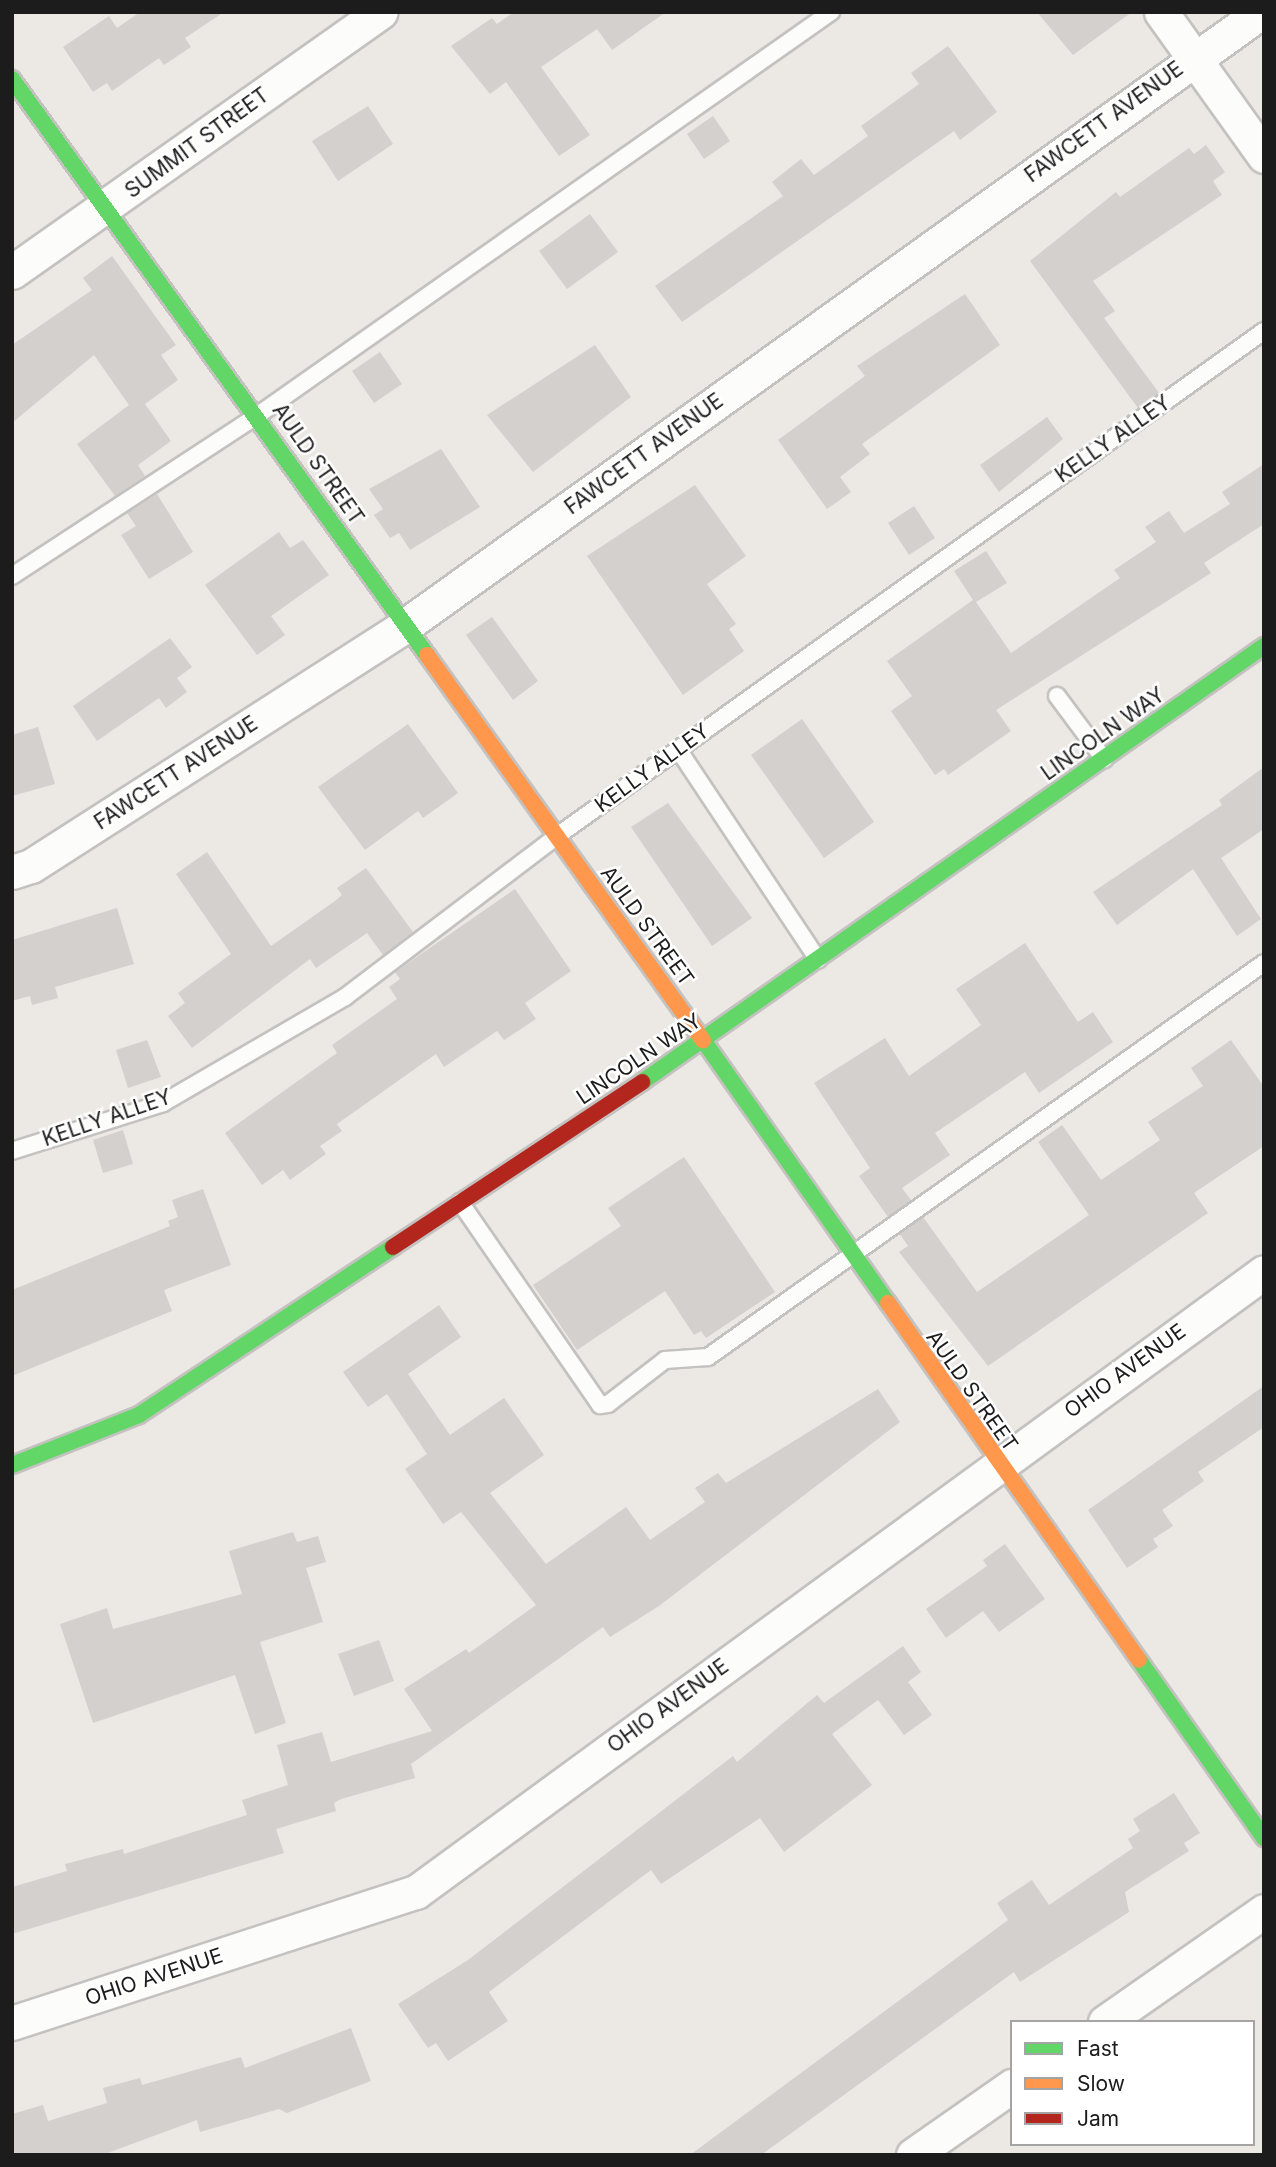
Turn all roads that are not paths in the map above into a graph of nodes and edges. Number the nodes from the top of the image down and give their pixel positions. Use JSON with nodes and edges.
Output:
{"nodes":[{"id":1,"x":380,"y":12,"type":"edge"},
{"id":2,"x":831,"y":12,"type":"edge"},
{"id":3,"x":1161,"y":12,"type":"edge"},
{"id":4,"x":1261,"y":12,"type":"edge"},
{"id":5,"x":1193,"y":58,"type":"junction"},
{"id":6,"x":12,"y":79,"type":"edge"},
{"id":7,"x":1264,"y":156,"type":"edge"},
{"id":8,"x":109,"y":206,"type":"junction"},
{"id":9,"x":12,"y":272,"type":"edge"},
{"id":10,"x":1264,"y":331,"type":"edge"},
{"id":11,"x":258,"y":415,"type":"junction"},
{"id":12,"x":12,"y":576,"type":"edge"},
{"id":13,"x":406,"y":625,"type":"junction"},
{"id":14,"x":1264,"y":646,"type":"edge"},
{"id":15,"x":1057,"y":696,"type":"dead end"},
{"id":16,"x":678,"y":749,"type":"junction"},
{"id":17,"x":1104,"y":759,"type":"junction"},
{"id":18,"x":556,"y":836,"type":"junction"},
{"id":19,"x":12,"y":872,"type":"edge"},
{"id":20,"x":819,"y":960,"type":"junction"},
{"id":21,"x":1264,"y":963,"type":"edge"},
{"id":22,"x":704,"y":1041,"type":"junction"},
{"id":23,"x":12,"y":1151,"type":"edge"},
{"id":24,"x":460,"y":1202,"type":"junction"},
{"id":25,"x":851,"y":1254,"type":"junction"},
{"id":26,"x":1264,"y":1272,"type":"edge"},
{"id":27,"x":997,"y":1463,"type":"junction"},
{"id":28,"x":12,"y":1465,"type":"edge"},
{"id":29,"x":1264,"y":1838,"type":"edge"},
{"id":30,"x":1264,"y":1912,"type":"edge"},
{"id":31,"x":1108,"y":2020,"type":"edge"},
{"id":32,"x":12,"y":2023,"type":"edge"},
{"id":33,"x":1010,"y":2087,"type":"edge"},
{"id":34,"x":913,"y":2155,"type":"edge"}],
"edges":[{"from":1,"to":8,"type":"street","name":"SUMMIT STREET"},
{"from":2,"to":11,"type":"lane"},
{"from":3,"to":5,"type":"street"},
{"from":4,"to":5,"type":"street","name":"FAWCETT AVENUE"},
{"from":5,"to":7,"type":"street"},
{"from":5,"to":13,"type":"street","name":"FAWCETT AVENUE"},
{"from":6,"to":8,"type":"street","name":"AULD STREET"},
{"from":8,"to":9,"type":"street","name":"SUMMIT STREET"},
{"from":8,"to":11,"type":"street","name":"AULD STREET"},
{"from":10,"to":16,"type":"lane","name":"KELLY ALLEY"},
{"from":11,"to":12,"type":"lane"},
{"from":11,"to":13,"type":"street","name":"AULD STREET"},
{"from":13,"to":18,"type":"street","name":"AULD STREET"},
{"from":13,"to":19,"type":"street","name":"FAWCETT AVENUE"},
{"from":14,"to":17,"type":"street","name":"LINCOLN WAY"},
{"from":15,"to":17,"type":"lane"},
{"from":16,"to":18,"type":"lane","name":"KELLY ALLEY"},
{"from":16,"to":20,"type":"lane"},
{"from":17,"to":20,"type":"street","name":"LINCOLN WAY"},
{"from":18,"to":22,"type":"street","name":"AULD STREET"},
{"from":18,"to":23,"type":"lane","name":"KELLY ALLEY"},
{"from":20,"to":22,"type":"street","name":"LINCOLN WAY"},
{"from":21,"to":25,"type":"lane"},
{"from":22,"to":24,"type":"street","name":"LINCOLN WAY"},
{"from":22,"to":25,"type":"street","name":"AULD STREET"},
{"from":24,"to":25,"type":"lane"},
{"from":24,"to":28,"type":"street","name":"LINCOLN WAY"},
{"from":25,"to":27,"type":"street","name":"AULD STREET"},
{"from":26,"to":27,"type":"street","name":"OHIO AVENUE"},
{"from":27,"to":29,"type":"street","name":"AULD STREET"},
{"from":27,"to":32,"type":"street","name":"OHIO AVENUE"},
{"from":30,"to":31,"type":"street"},
{"from":33,"to":34,"type":"street"}]}
